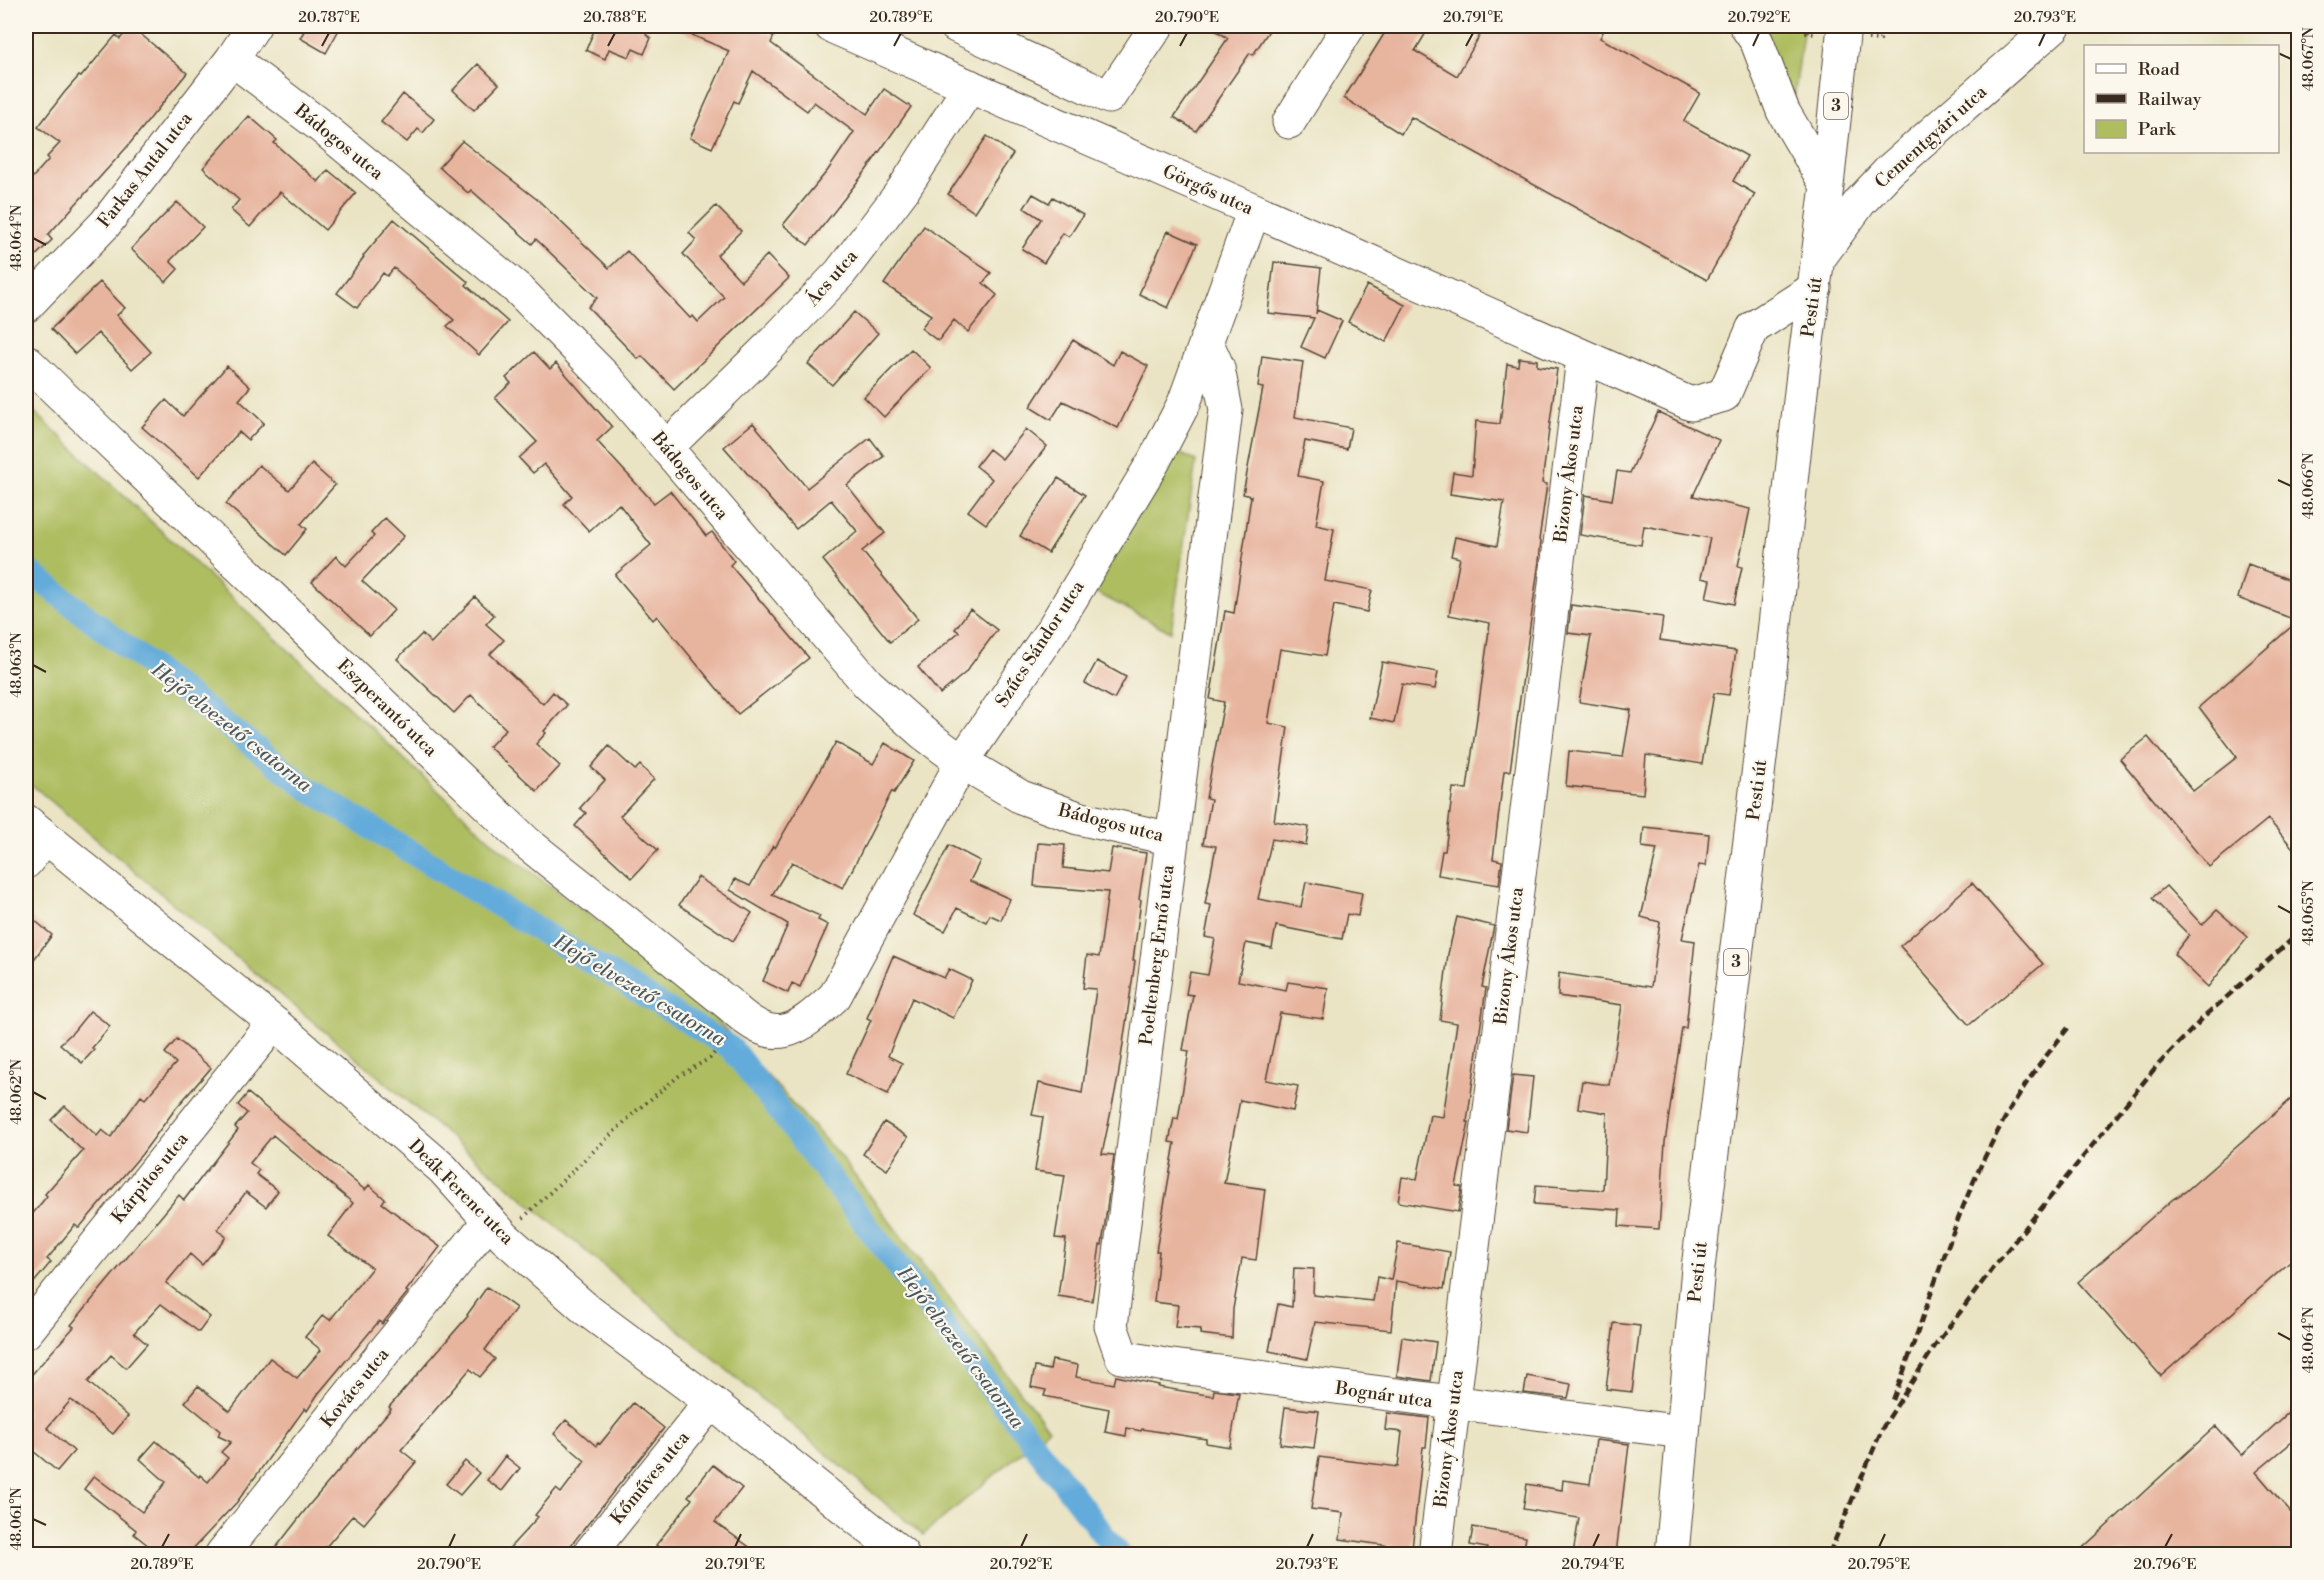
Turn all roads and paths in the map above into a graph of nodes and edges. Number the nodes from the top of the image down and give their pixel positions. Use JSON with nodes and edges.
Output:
{"nodes":[{"id":1,"x":254,"y":26,"type":"edge"},
{"id":2,"x":831,"y":26,"type":"edge"},
{"id":3,"x":956,"y":26,"type":"edge"},
{"id":4,"x":1157,"y":26,"type":"edge"},
{"id":5,"x":1348,"y":26,"type":"edge"},
{"id":6,"x":1746,"y":26,"type":"edge"},
{"id":7,"x":1844,"y":26,"type":"edge"},
{"id":8,"x":2054,"y":26,"type":"edge"},
{"id":9,"x":232,"y":59,"type":"junction"},
{"id":10,"x":969,"y":86,"type":"junction"},
{"id":11,"x":1289,"y":123,"type":"dead end"},
{"id":12,"x":1827,"y":186,"type":"junction"},
{"id":13,"x":1254,"y":210,"type":"junction"},
{"id":14,"x":1817,"y":273,"type":"junction"},
{"id":15,"x":26,"y":306,"type":"edge"},
{"id":16,"x":1206,"y":341,"type":"junction"},
{"id":17,"x":1583,"y":358,"type":"junction"},
{"id":18,"x":26,"y":361,"type":"edge"},
{"id":19,"x":667,"y":447,"type":"junction"},
{"id":20,"x":963,"y":762,"type":"junction"},
{"id":21,"x":1172,"y":839,"type":"junction"},
{"id":22,"x":32,"y":840,"type":"edge"},
{"id":23,"x":274,"y":1023,"type":"junction"},
{"id":24,"x":735,"y":1030,"type":"dead end"},
{"id":25,"x":769,"y":1031,"type":"joint"},
{"id":26,"x":497,"y":1229,"type":"junction"},
{"id":27,"x":26,"y":1332,"type":"edge"},
{"id":28,"x":1122,"y":1357,"type":"joint"},
{"id":29,"x":711,"y":1402,"type":"junction"},
{"id":30,"x":1454,"y":1404,"type":"junction"},
{"id":31,"x":1683,"y":1432,"type":"junction"},
{"id":32,"x":222,"y":1554,"type":"edge"},
{"id":33,"x":589,"y":1554,"type":"edge"},
{"id":34,"x":902,"y":1554,"type":"edge"},
{"id":35,"x":1435,"y":1554,"type":"edge"},
{"id":36,"x":1672,"y":1554,"type":"edge"}],
"edges":[{"from":1,"to":9,"type":"street","name":"Farkas Antal utca"},
{"from":2,"to":10,"type":"street","name":"Görgős utca"},
{"from":3,"to":4,"type":"street"},
{"from":5,"to":11,"type":"street"},
{"from":6,"to":12,"type":"street"},
{"from":7,"to":12,"type":"street","name":"Pesti út","number":"3"},
{"from":8,"to":14,"type":"street","name":"Cementgyári utca"},
{"from":9,"to":15,"type":"street","name":"Farkas Antal utca"},
{"from":9,"to":19,"type":"street","name":"Bádogos utca"},
{"from":10,"to":13,"type":"street","name":"Görgős utca"},
{"from":10,"to":19,"type":"street","name":"Ács utca"},
{"from":12,"to":14,"type":"street","name":"Pesti út","number":"3"},
{"from":13,"to":16,"type":"street","name":"Szűcs Sándor utca"},
{"from":13,"to":17,"type":"street","name":"Görgős utca"},
{"from":14,"to":17,"type":"street","name":"Görgős utca"},
{"from":14,"to":31,"type":"street","name":"Pesti út","number":"3"},
{"from":16,"to":20,"type":"street","name":"Szűcs Sándor utca"},
{"from":16,"to":21,"type":"street","name":"Poeltenberg Ernő utca"},
{"from":17,"to":30,"type":"street","name":"Bizony Ákos utca"},
{"from":18,"to":25,"type":"street","name":"Eszperantó utca"},
{"from":19,"to":20,"type":"street","name":"Bádogos utca"},
{"from":20,"to":21,"type":"street","name":"Bádogos utca"},
{"from":20,"to":25,"type":"street","name":"Szűcs Sándor utca"},
{"from":21,"to":28,"type":"street","name":"Poeltenberg Ernő utca"},
{"from":22,"to":23,"type":"street","name":"Deák Ferenc utca"},
{"from":23,"to":26,"type":"street","name":"Deák Ferenc utca"},
{"from":23,"to":27,"type":"street","name":"Kárpitos utca"},
{"from":24,"to":26,"type":"path"},
{"from":26,"to":29,"type":"street","name":"Deák Ferenc utca"},
{"from":26,"to":32,"type":"street","name":"Kovács utca"},
{"from":28,"to":30,"type":"street","name":"Bognár utca"},
{"from":29,"to":33,"type":"street","name":"Kőműves utca"},
{"from":29,"to":34,"type":"street","name":"Deák Ferenc utca"},
{"from":30,"to":31,"type":"street","name":"Bognár utca"},
{"from":30,"to":35,"type":"street","name":"Bizony Ákos utca"},
{"from":31,"to":36,"type":"street","name":"Pesti út","number":"3"}]}
